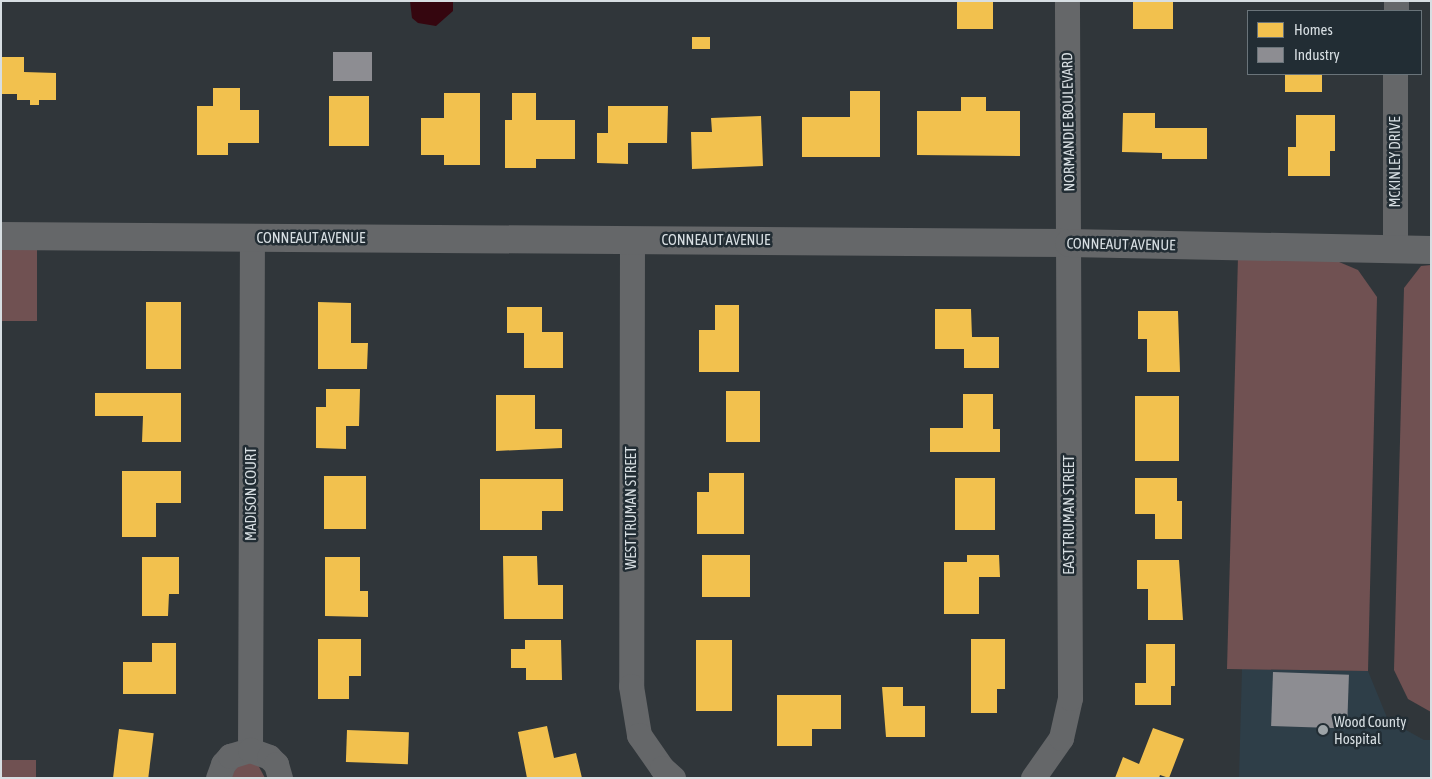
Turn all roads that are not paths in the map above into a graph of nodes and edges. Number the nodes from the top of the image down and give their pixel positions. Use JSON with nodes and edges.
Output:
{"nodes":[{"id":1,"x":1066,"y":1,"type":"edge"},
{"id":2,"x":1396,"y":75,"type":"edge"},
{"id":3,"x":1,"y":236,"type":"edge"},
{"id":4,"x":252,"y":238,"type":"junction"},
{"id":5,"x":632,"y":240,"type":"junction"},
{"id":6,"x":1069,"y":243,"type":"junction"},
{"id":7,"x":1394,"y":249,"type":"junction"},
{"id":8,"x":1431,"y":250,"type":"edge"},
{"id":9,"x":250,"y":750,"type":"junction"},
{"id":10,"x":667,"y":773,"type":"edge"},
{"id":11,"x":1033,"y":777,"type":"edge"},
{"id":12,"x":218,"y":778,"type":"edge"},
{"id":13,"x":280,"y":778,"type":"edge"}],
"edges":[{"from":1,"to":6,"type":"street","name":"NORMANDIE BOULEVARD"},
{"from":2,"to":7,"type":"street","name":"MCKINLEY DRIVE"},
{"from":3,"to":4,"type":"street","name":"CONNEAUT AVENUE"},
{"from":4,"to":5,"type":"street","name":"CONNEAUT AVENUE"},
{"from":4,"to":9,"type":"street","name":"MADISON COURT"},
{"from":5,"to":6,"type":"street","name":"CONNEAUT AVENUE"},
{"from":5,"to":10,"type":"street","name":"WEST TRUMAN STREET"},
{"from":6,"to":7,"type":"street","name":"CONNEAUT AVENUE"},
{"from":6,"to":11,"type":"street","name":"EAST TRUMAN STREET"},
{"from":7,"to":8,"type":"street","name":"CONNEAUT AVENUE"},
{"from":9,"to":12,"type":"street"},
{"from":9,"to":13,"type":"street"}]}
